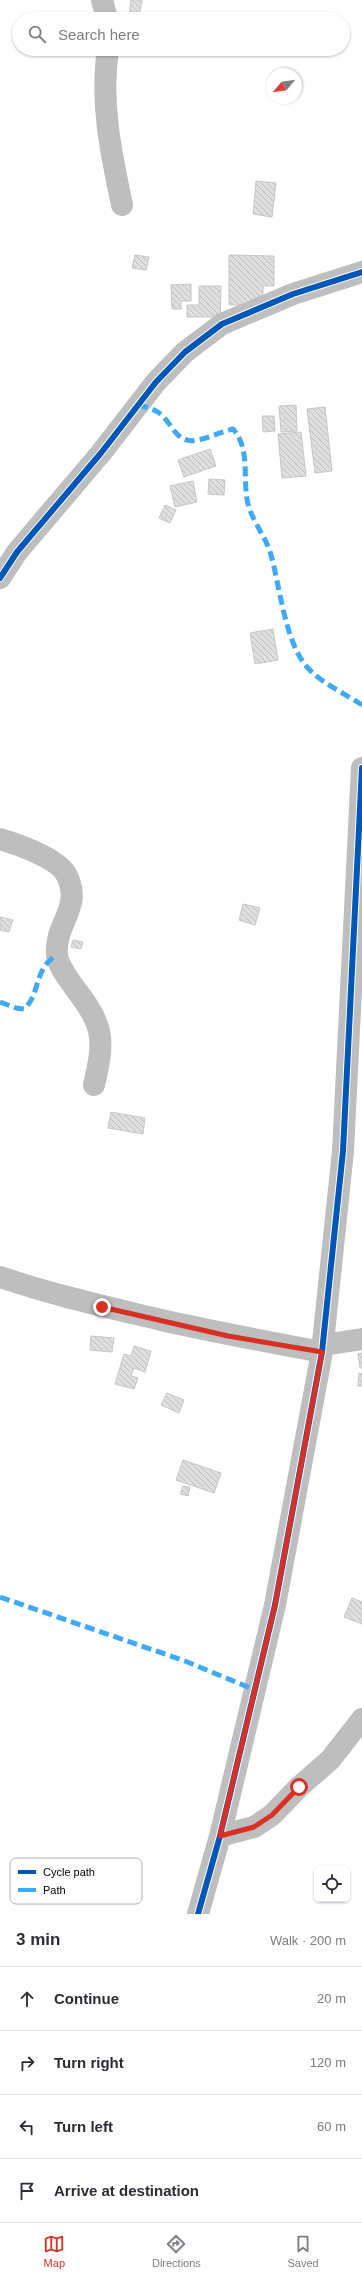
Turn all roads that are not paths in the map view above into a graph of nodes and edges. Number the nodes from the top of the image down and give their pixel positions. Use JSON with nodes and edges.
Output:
{"nodes":[{"id":1,"x":102,"y":0,"type":"edge"},
{"id":2,"x":105,"y":12,"type":"edge"},
{"id":3,"x":107,"y":56,"type":"edge"},
{"id":4,"x":122,"y":205,"type":"dead end"},
{"id":5,"x":362,"y":272,"type":"edge"},
{"id":6,"x":8,"y":550,"type":"edge"},
{"id":7,"x":0,"y":578,"type":"edge"},
{"id":8,"x":362,"y":768,"type":"edge"},
{"id":9,"x":360,"y":829,"type":"edge"},
{"id":10,"x":0,"y":839,"type":"edge"},
{"id":11,"x":94,"y":1085,"type":"dead end"},
{"id":12,"x":352,"y":1150,"type":"edge"},
{"id":13,"x":0,"y":1277,"type":"edge"},
{"id":14,"x":362,"y":1339,"type":"edge"},
{"id":15,"x":322,"y":1348,"type":"junction"},
{"id":16,"x":362,"y":1719,"type":"edge"},
{"id":17,"x":220,"y":1836,"type":"junction"},
{"id":18,"x":198,"y":1914,"type":"edge"}],
"edges":[{"from":1,"to":2,"type":"street"},
{"from":3,"to":4,"type":"street"},
{"from":5,"to":6,"type":"street"},
{"from":6,"to":7,"type":"street"},
{"from":8,"to":9,"type":"street"},
{"from":9,"to":12,"type":"street"},
{"from":10,"to":11,"type":"street"},
{"from":12,"to":15,"type":"street"},
{"from":13,"to":15,"type":"street"},
{"from":14,"to":15,"type":"street"},
{"from":15,"to":17,"type":"street"},
{"from":16,"to":17,"type":"street"},
{"from":17,"to":18,"type":"street"}]}
